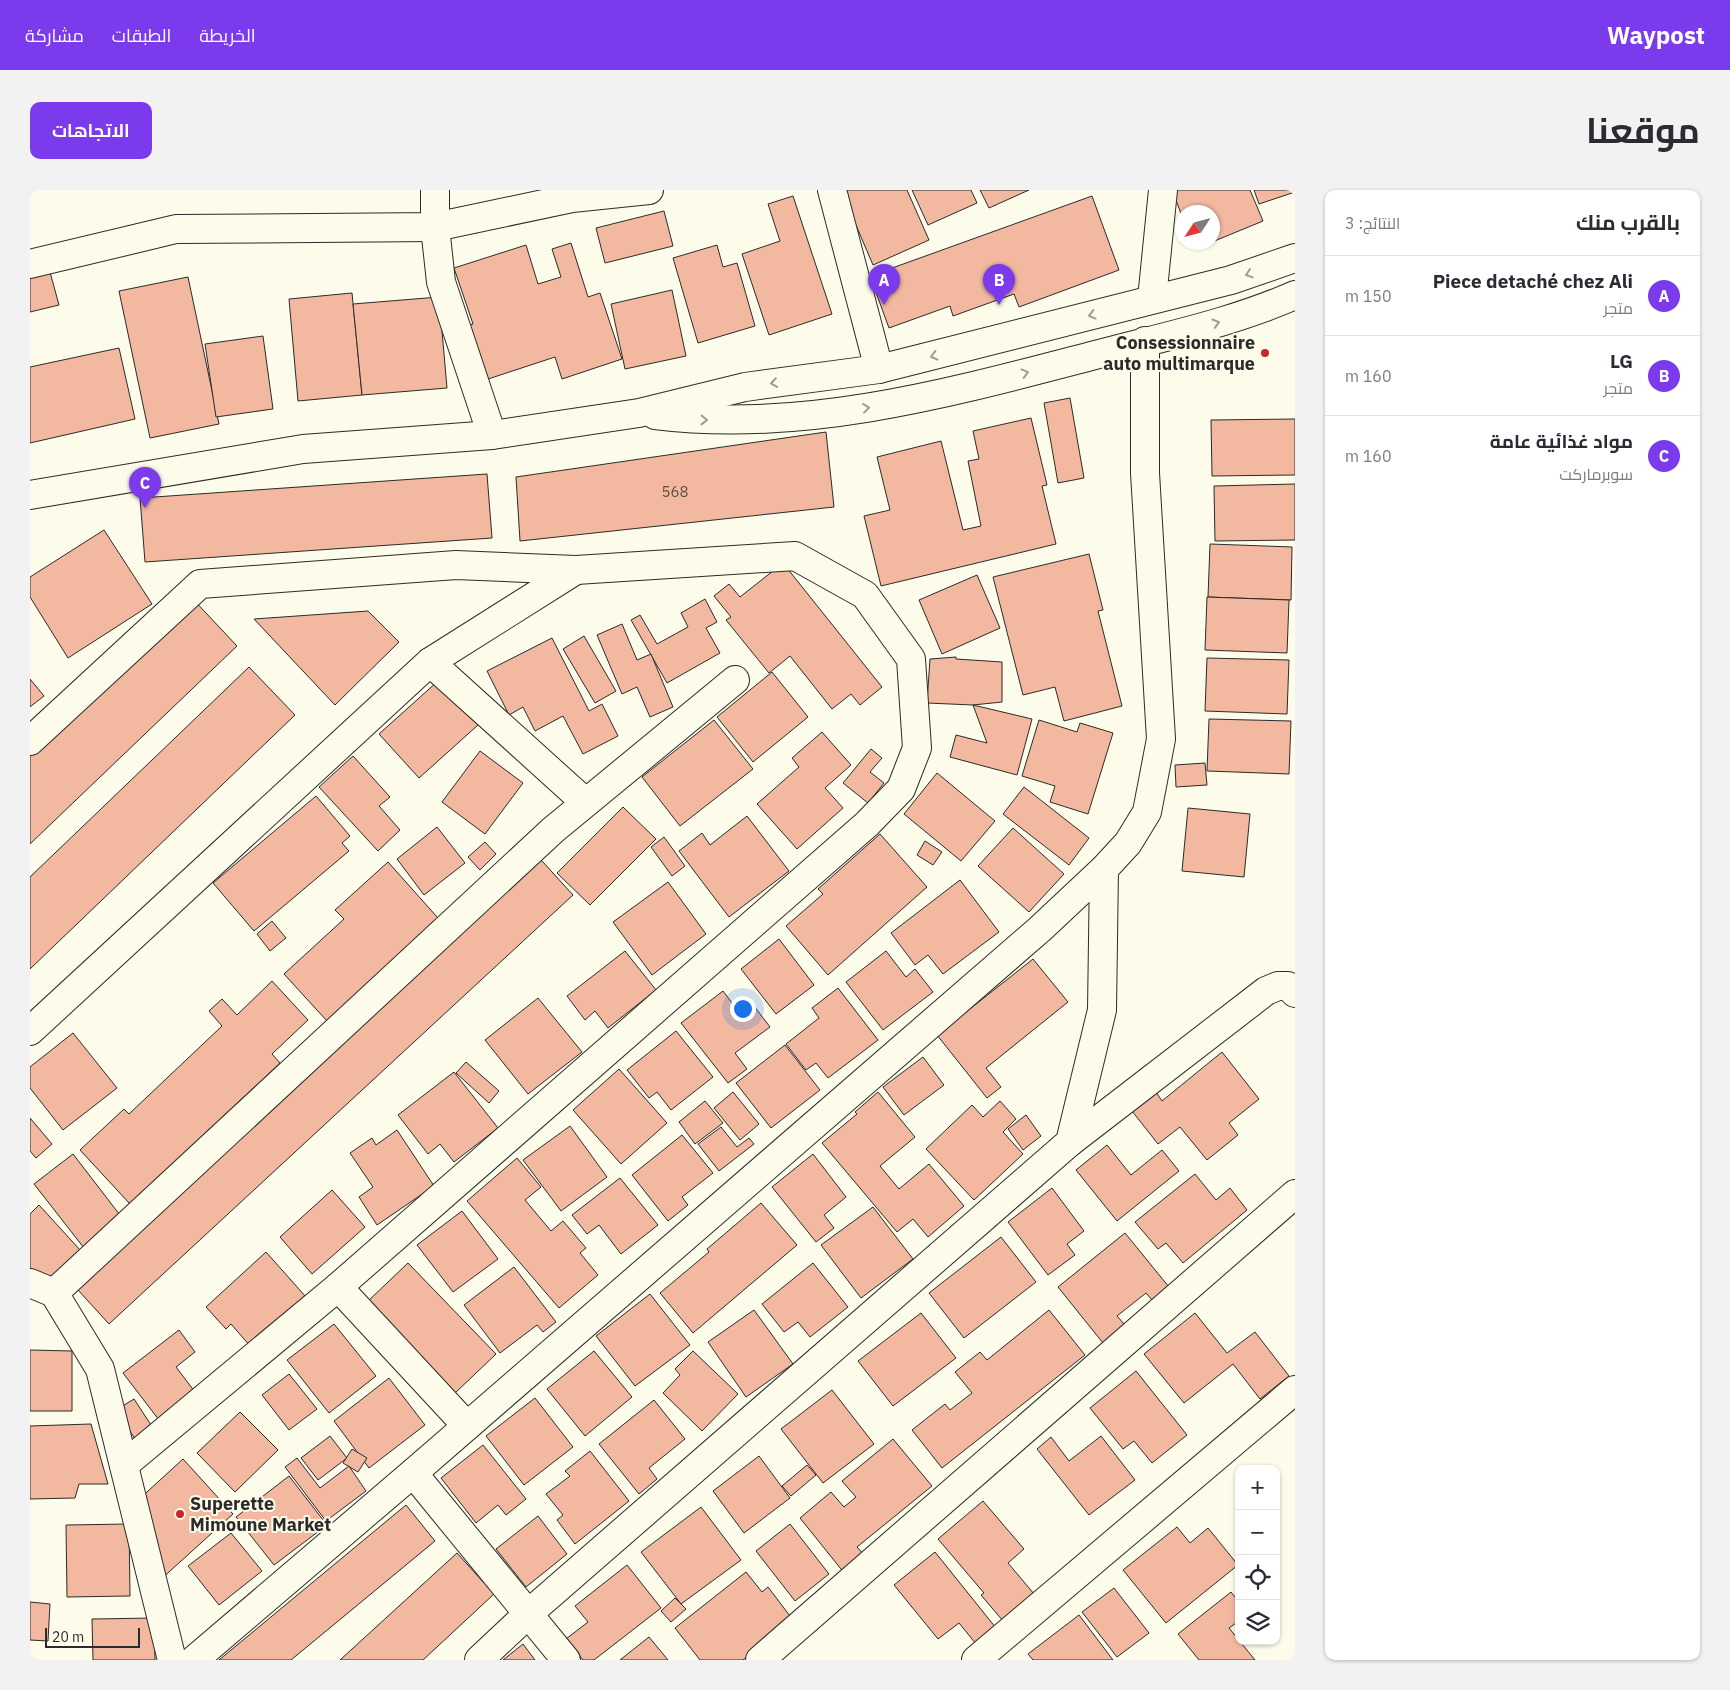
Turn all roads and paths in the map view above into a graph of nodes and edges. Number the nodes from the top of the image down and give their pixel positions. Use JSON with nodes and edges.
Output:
{"nodes":[{"id":1,"x":435,"y":190,"type":"edge"},
{"id":2,"x":649,"y":190,"type":"edge"},
{"id":3,"x":832,"y":190,"type":"edge"},
{"id":4,"x":1163,"y":190,"type":"edge"},
{"id":5,"x":435,"y":227,"type":"junction"},
{"id":6,"x":1295,"y":258,"type":"edge"},
{"id":7,"x":30,"y":264,"type":"edge"},
{"id":8,"x":1295,"y":295,"type":"edge"},
{"id":9,"x":1152,"y":299,"type":"junction"},
{"id":10,"x":1145,"y":341,"type":"junction"},
{"id":11,"x":879,"y":369,"type":"junction"},
{"id":12,"x":639,"y":413,"type":"junction"},
{"id":13,"x":492,"y":435,"type":"junction"},
{"id":14,"x":30,"y":495,"type":"edge"},
{"id":15,"x":576,"y":570,"type":"junction"},
{"id":16,"x":430,"y":662,"type":"junction"},
{"id":17,"x":735,"y":680,"type":"dead end"},
{"id":18,"x":30,"y":741,"type":"edge"},
{"id":19,"x":585,"y":802,"type":"junction"},
{"id":20,"x":1104,"y":869,"type":"junction"},
{"id":21,"x":1295,"y":993,"type":"edge"},
{"id":22,"x":30,"y":1031,"type":"edge"},
{"id":23,"x":1070,"y":1142,"type":"junction"},
{"id":24,"x":1295,"y":1194,"type":"edge"},
{"id":25,"x":42,"y":1288,"type":"edge"},
{"id":26,"x":338,"y":1288,"type":"junction"},
{"id":27,"x":1295,"y":1390,"type":"edge"},
{"id":28,"x":467,"y":1426,"type":"junction"},
{"id":29,"x":124,"y":1465,"type":"junction"},
{"id":30,"x":413,"y":1473,"type":"junction"},
{"id":31,"x":528,"y":1614,"type":"junction"},
{"id":32,"x":172,"y":1660,"type":"edge"},
{"id":33,"x":194,"y":1660,"type":"edge"},
{"id":34,"x":479,"y":1660,"type":"edge"},
{"id":35,"x":566,"y":1660,"type":"edge"},
{"id":36,"x":760,"y":1660,"type":"edge"},
{"id":37,"x":976,"y":1660,"type":"edge"}],
"edges":[{"from":1,"to":5,"type":"street"},
{"from":2,"to":5,"type":"street"},
{"from":3,"to":11,"type":"street"},
{"from":4,"to":9,"type":"street"},
{"from":5,"to":7,"type":"street"},
{"from":5,"to":13,"type":"street"},
{"from":6,"to":9,"type":"street","one_way":true},
{"from":10,"to":8,"type":"street","one_way":true},
{"from":9,"to":11,"type":"street","one_way":true},
{"from":12,"to":10,"type":"street","one_way":true},
{"from":10,"to":20,"type":"street"},
{"from":11,"to":12,"type":"street","one_way":true},
{"from":12,"to":13,"type":"street"},
{"from":13,"to":14,"type":"street"},
{"from":15,"to":16,"type":"street"},
{"from":15,"to":18,"type":"street"},
{"from":15,"to":26,"type":"street"},
{"from":16,"to":19,"type":"street"},
{"from":16,"to":22,"type":"street"},
{"from":17,"to":19,"type":"street"},
{"from":19,"to":25,"type":"street"},
{"from":20,"to":23,"type":"street"},
{"from":20,"to":28,"type":"street"},
{"from":21,"to":23,"type":"street"},
{"from":23,"to":31,"type":"street"},
{"from":24,"to":36,"type":"street"},
{"from":25,"to":29,"type":"street"},
{"from":26,"to":28,"type":"street"},
{"from":26,"to":29,"type":"street"},
{"from":27,"to":37,"type":"street"},
{"from":28,"to":30,"type":"street"},
{"from":29,"to":32,"type":"street"},
{"from":30,"to":31,"type":"street"},
{"from":30,"to":33,"type":"street"},
{"from":31,"to":34,"type":"street"},
{"from":31,"to":35,"type":"street"}]}
